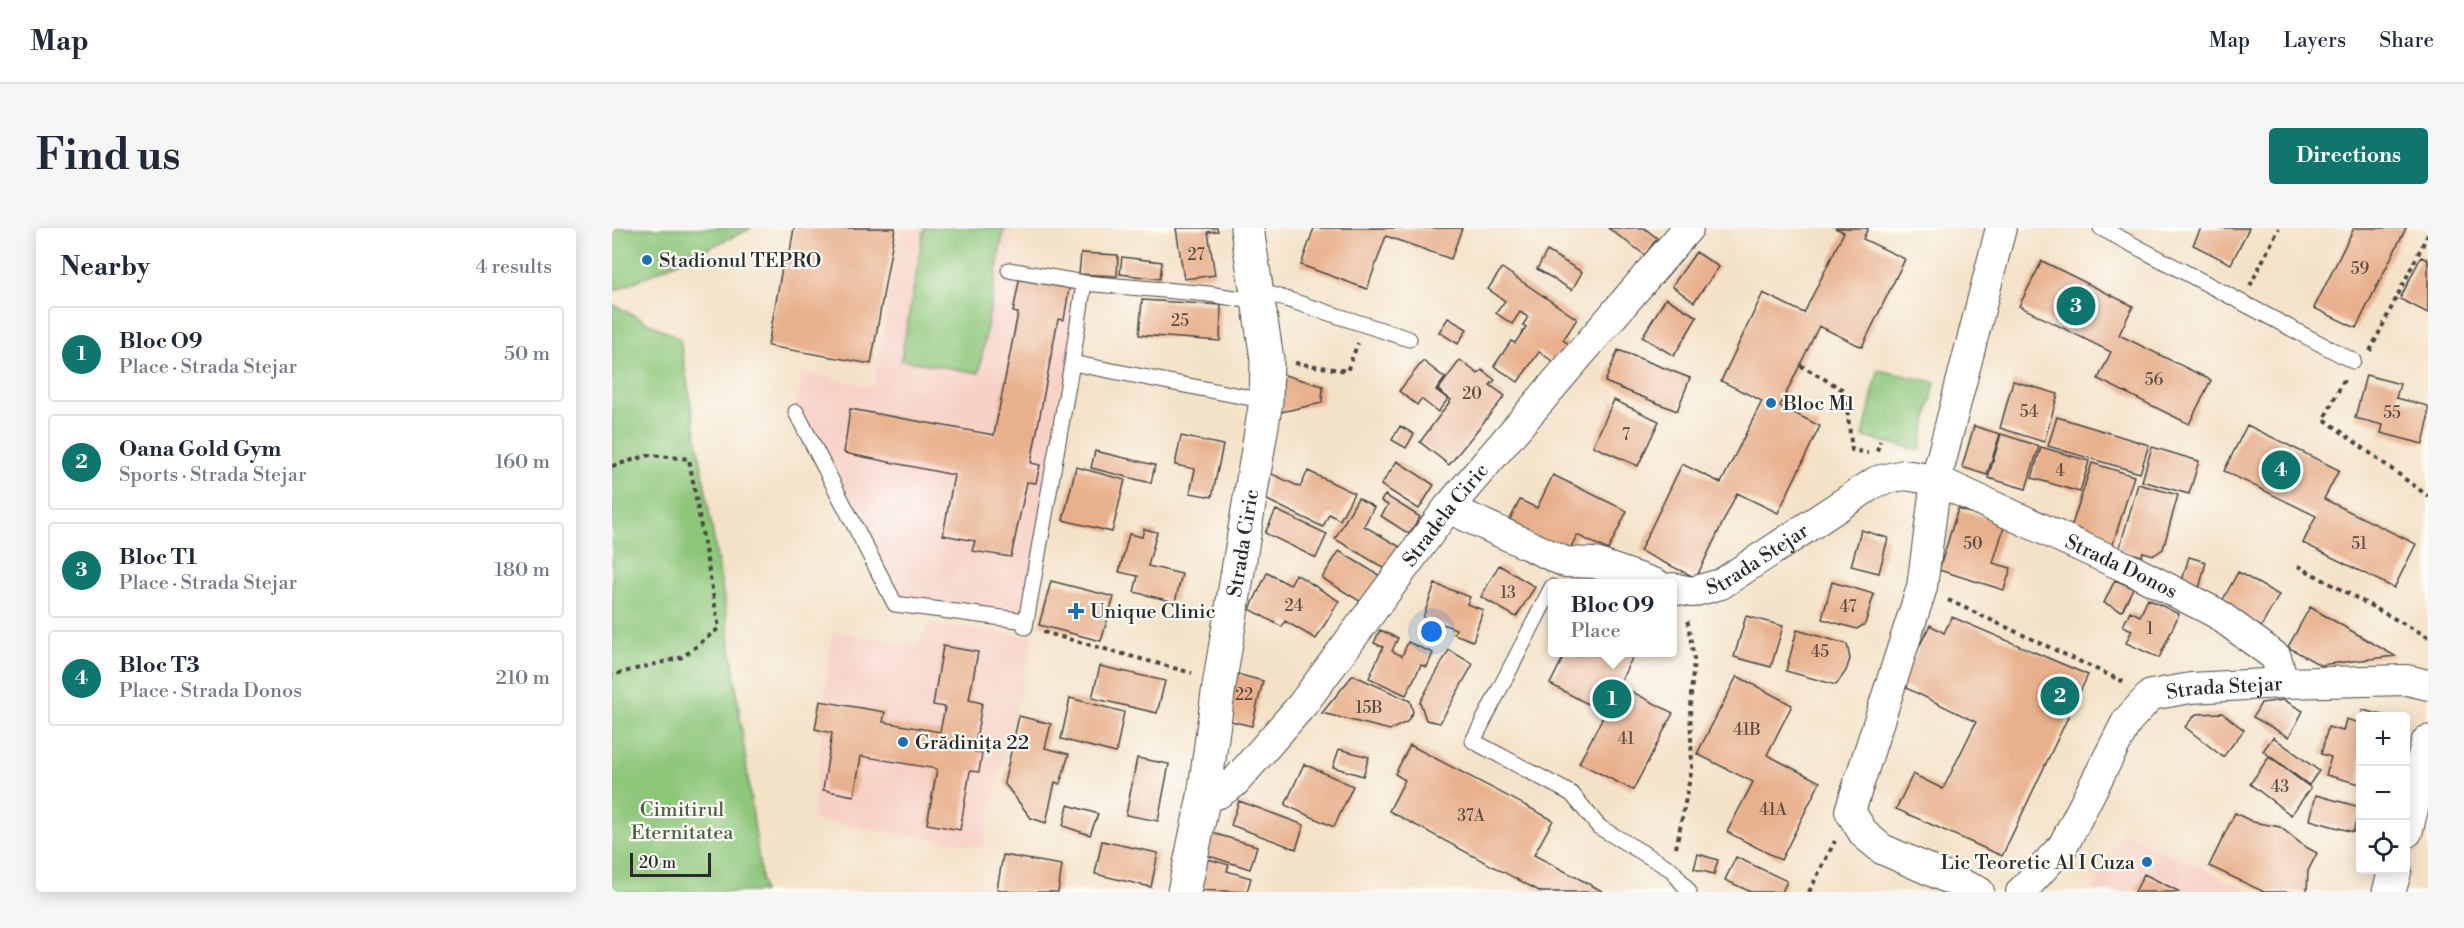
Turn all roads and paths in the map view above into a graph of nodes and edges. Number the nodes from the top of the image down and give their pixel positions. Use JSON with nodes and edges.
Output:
{"nodes":[{"id":1,"x":1247,"y":228,"type":"edge"},
{"id":2,"x":1688,"y":228,"type":"edge"},
{"id":3,"x":2001,"y":228,"type":"edge"},
{"id":4,"x":2101,"y":228,"type":"edge"},
{"id":5,"x":2279,"y":228,"type":"edge"},
{"id":6,"x":2428,"y":234,"type":"edge"},
{"id":7,"x":1009,"y":270,"type":"dead end"},
{"id":8,"x":1084,"y":283,"type":"junction"},
{"id":9,"x":1259,"y":296,"type":"junction"},
{"id":10,"x":2241,"y":302,"type":"junction"},
{"id":11,"x":1366,"y":326,"type":"junction"},
{"id":12,"x":1409,"y":339,"type":"dead end"},
{"id":13,"x":1267,"y":359,"type":"junction"},
{"id":14,"x":2353,"y":362,"type":"junction"},
{"id":15,"x":1072,"y":363,"type":"junction"},
{"id":16,"x":1800,"y":365,"type":"dead end"},
{"id":17,"x":1266,"y":401,"type":"junction"},
{"id":18,"x":796,"y":412,"type":"dead end"},
{"id":19,"x":1880,"y":441,"type":"dead end"},
{"id":20,"x":1876,"y":455,"type":"junction"},
{"id":21,"x":612,"y":466,"type":"edge"},
{"id":22,"x":1904,"y":475,"type":"junction"},
{"id":23,"x":1936,"y":480,"type":"junction"},
{"id":24,"x":2428,"y":496,"type":"edge"},
{"id":25,"x":1448,"y":508,"type":"junction"},
{"id":26,"x":2298,"y":567,"type":"dead end"},
{"id":27,"x":1557,"y":577,"type":"edge"},
{"id":28,"x":1643,"y":579,"type":"edge"},
{"id":29,"x":1922,"y":587,"type":"junction"},
{"id":30,"x":1677,"y":589,"type":"edge"},
{"id":31,"x":1548,"y":595,"type":"edge"},
{"id":32,"x":1677,"y":609,"type":"edge"},
{"id":33,"x":1025,"y":624,"type":"junction"},
{"id":34,"x":2428,"y":637,"type":"edge"},
{"id":35,"x":612,"y":675,"type":"edge"},
{"id":36,"x":2283,"y":683,"type":"junction"},
{"id":37,"x":2428,"y":685,"type":"edge"},
{"id":38,"x":1219,"y":686,"type":"junction"},
{"id":39,"x":2151,"y":695,"type":"junction"},
{"id":40,"x":2428,"y":742,"type":"edge"},
{"id":41,"x":1204,"y":796,"type":"junction"},
{"id":42,"x":1850,"y":811,"type":"junction"},
{"id":43,"x":2409,"y":820,"type":"edge"},
{"id":44,"x":1672,"y":870,"type":"junction"},
{"id":45,"x":2394,"y":874,"type":"edge"},
{"id":46,"x":1184,"y":892,"type":"edge"},
{"id":47,"x":1689,"y":892,"type":"edge"},
{"id":48,"x":1809,"y":892,"type":"edge"},
{"id":49,"x":1979,"y":892,"type":"edge"},
{"id":50,"x":2021,"y":892,"type":"edge"},
{"id":51,"x":2389,"y":892,"type":"edge"}],
"edges":[{"from":1,"to":9,"type":"street","name":"Strada Ciric"},
{"from":2,"to":25,"type":"street","name":"Stradela Ciric"},
{"from":3,"to":23,"type":"street"},
{"from":4,"to":10,"type":"lane"},
{"from":5,"to":10,"type":"path"},
{"from":6,"to":14,"type":"path"},
{"from":7,"to":8,"type":"lane"},
{"from":8,"to":9,"type":"lane"},
{"from":8,"to":15,"type":"lane"},
{"from":9,"to":11,"type":"lane"},
{"from":9,"to":13,"type":"street","name":"Strada Ciric"},
{"from":10,"to":14,"type":"lane"},
{"from":11,"to":12,"type":"lane"},
{"from":11,"to":13,"type":"path"},
{"from":13,"to":17,"type":"street","name":"Strada Ciric"},
{"from":14,"to":24,"type":"path"},
{"from":15,"to":17,"type":"lane"},
{"from":15,"to":33,"type":"lane"},
{"from":16,"to":20,"type":"path"},
{"from":17,"to":38,"type":"street","name":"Strada Ciric"},
{"from":18,"to":33,"type":"lane"},
{"from":19,"to":20,"type":"path"},
{"from":20,"to":22,"type":"path"},
{"from":21,"to":35,"type":"path"},
{"from":22,"to":23,"type":"street","name":"Strada Stejar"},
{"from":22,"to":30,"type":"street","name":"Strada Stejar"},
{"from":23,"to":29,"type":"street"},
{"from":23,"to":36,"type":"street","name":"Strada Donos"},
{"from":25,"to":27,"type":"street","name":"Strada Stejar"},
{"from":25,"to":41,"type":"street","name":"Stradela Ciric"},
{"from":26,"to":34,"type":"path"},
{"from":27,"to":28,"type":"street","name":"Strada Stejar"},
{"from":29,"to":39,"type":"path"},
{"from":29,"to":42,"type":"street"},
{"from":31,"to":44,"type":"lane"},
{"from":32,"to":44,"type":"path"},
{"from":33,"to":38,"type":"path"},
{"from":36,"to":37,"type":"street","name":"Strada Stejar"},
{"from":36,"to":39,"type":"street","name":"Strada Stejar"},
{"from":38,"to":41,"type":"street","name":"Strada Ciric"},
{"from":39,"to":50,"type":"street","name":"Strada Stejar"},
{"from":40,"to":43,"type":"street"},
{"from":41,"to":46,"type":"street","name":"Strada Ciric"},
{"from":42,"to":48,"type":"path"},
{"from":42,"to":49,"type":"street"},
{"from":44,"to":47,"type":"lane"},
{"from":45,"to":51,"type":"street"}]}
